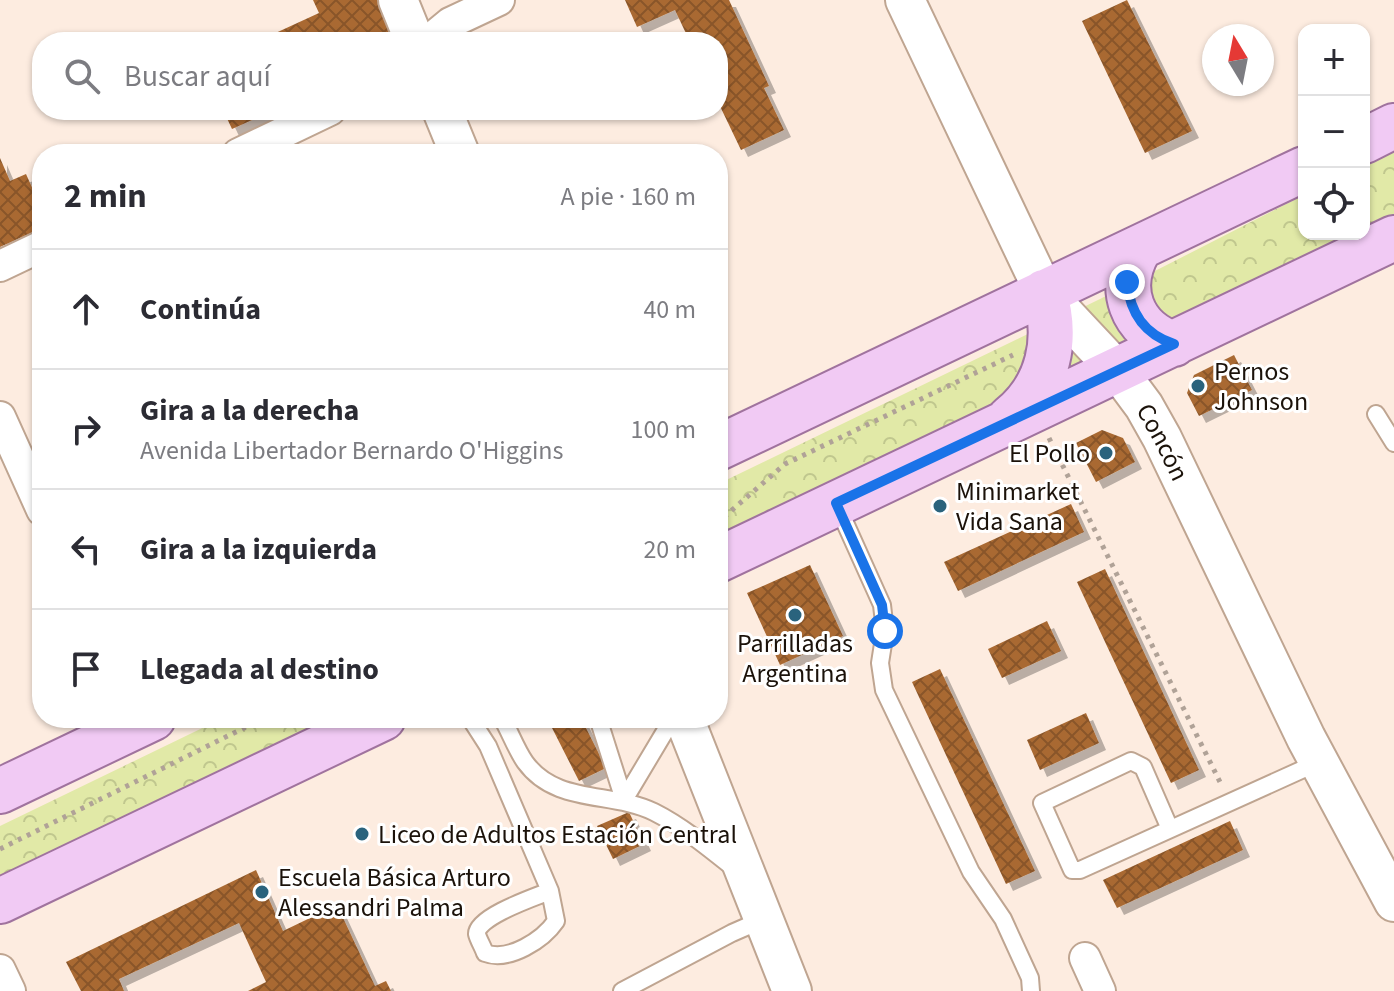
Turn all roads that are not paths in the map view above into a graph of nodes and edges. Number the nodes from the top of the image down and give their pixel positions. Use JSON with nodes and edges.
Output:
{"nodes":[{"id":1,"x":398,"y":0,"type":"edge"},
{"id":2,"x":499,"y":0,"type":"edge"},
{"id":3,"x":905,"y":0,"type":"edge"},
{"id":4,"x":411,"y":32,"type":"edge"},
{"id":5,"x":439,"y":32,"type":"edge"},
{"id":6,"x":318,"y":120,"type":"edge"},
{"id":7,"x":446,"y":120,"type":"edge"},
{"id":8,"x":1394,"y":126,"type":"edge"},
{"id":9,"x":1370,"y":138,"type":"edge"},
{"id":10,"x":292,"y":142,"type":"edge"},
{"id":11,"x":456,"y":144,"type":"edge"},
{"id":12,"x":1298,"y":172,"type":"edge"},
{"id":13,"x":1394,"y":238,"type":"edge"},
{"id":14,"x":1139,"y":249,"type":"junction"},
{"id":15,"x":32,"y":251,"type":"edge"},
{"id":16,"x":0,"y":266,"type":"edge"},
{"id":17,"x":1044,"y":292,"type":"junction"},
{"id":18,"x":1174,"y":344,"type":"junction"},
{"id":19,"x":1118,"y":371,"type":"junction"},
{"id":20,"x":1376,"y":414,"type":"dead end"},
{"id":21,"x":1020,"y":415,"type":"junction"},
{"id":22,"x":0,"y":417,"type":"edge"},
{"id":23,"x":728,"y":443,"type":"edge"},
{"id":24,"x":1394,"y":443,"type":"edge"},
{"id":25,"x":32,"y":488,"type":"edge"},
{"id":26,"x":836,"y":503,"type":"junction"},
{"id":27,"x":728,"y":555,"type":"edge"},
{"id":28,"x":127,"y":728,"type":"edge"},
{"id":29,"x":362,"y":728,"type":"edge"},
{"id":30,"x":476,"y":728,"type":"edge"},
{"id":31,"x":507,"y":728,"type":"edge"},
{"id":32,"x":601,"y":728,"type":"edge"},
{"id":33,"x":667,"y":728,"type":"edge"},
{"id":34,"x":688,"y":728,"type":"edge"},
{"id":35,"x":1319,"y":762,"type":"junction"},
{"id":36,"x":0,"y":791,"type":"edge"},
{"id":37,"x":624,"y":800,"type":"junction"},
{"id":38,"x":1170,"y":829,"type":"junction"},
{"id":39,"x":748,"y":879,"type":"junction"},
{"id":40,"x":550,"y":891,"type":"junction"},
{"id":41,"x":0,"y":901,"type":"edge"},
{"id":42,"x":1394,"y":902,"type":"edge"},
{"id":43,"x":764,"y":919,"type":"junction"},
{"id":44,"x":1085,"y":958,"type":"dead end"},
{"id":45,"x":0,"y":970,"type":"edge"},
{"id":46,"x":10,"y":991,"type":"edge"},
{"id":47,"x":622,"y":991,"type":"edge"},
{"id":48,"x":792,"y":991,"type":"edge"},
{"id":49,"x":1031,"y":991,"type":"edge"},
{"id":50,"x":1100,"y":991,"type":"edge"}],
"edges":[{"from":1,"to":4,"type":"street"},
{"from":2,"to":5,"type":"street"},
{"from":3,"to":17,"type":"street","name":"Concón"},
{"from":6,"to":10,"type":"street"},
{"from":7,"to":11,"type":"street"},
{"from":8,"to":9,"type":"main road"},
{"from":12,"to":14,"type":"main road"},
{"from":13,"to":18,"type":"main road"},
{"from":14,"to":17,"type":"main road"},
{"from":14,"to":18,"type":"main road"},
{"from":15,"to":16,"type":"street"},
{"from":17,"to":19,"type":"street","name":"Concón"},
{"from":17,"to":21,"type":"main road"},
{"from":17,"to":23,"type":"main road"},
{"from":18,"to":19,"type":"main road"},
{"from":19,"to":21,"type":"main road"},
{"from":19,"to":35,"type":"street","name":"Concón"},
{"from":20,"to":24,"type":"lane"},
{"from":21,"to":26,"type":"main road"},
{"from":22,"to":25,"type":"street"},
{"from":26,"to":27,"type":"main road"},
{"from":26,"to":49,"type":"lane"},
{"from":28,"to":36,"type":"main road"},
{"from":29,"to":41,"type":"main road"},
{"from":30,"to":40,"type":"lane"},
{"from":31,"to":37,"type":"lane"},
{"from":32,"to":37,"type":"lane"},
{"from":33,"to":37,"type":"lane"},
{"from":34,"to":39,"type":"street"},
{"from":35,"to":38,"type":"lane"},
{"from":35,"to":42,"type":"street","name":"Concón"},
{"from":37,"to":39,"type":"lane"},
{"from":38,"to":38,"type":"lane"},
{"from":39,"to":43,"type":"street"},
{"from":40,"to":40,"type":"lane"},
{"from":43,"to":47,"type":"lane"},
{"from":43,"to":48,"type":"street"},
{"from":44,"to":50,"type":"street"},
{"from":45,"to":46,"type":"street"}]}
